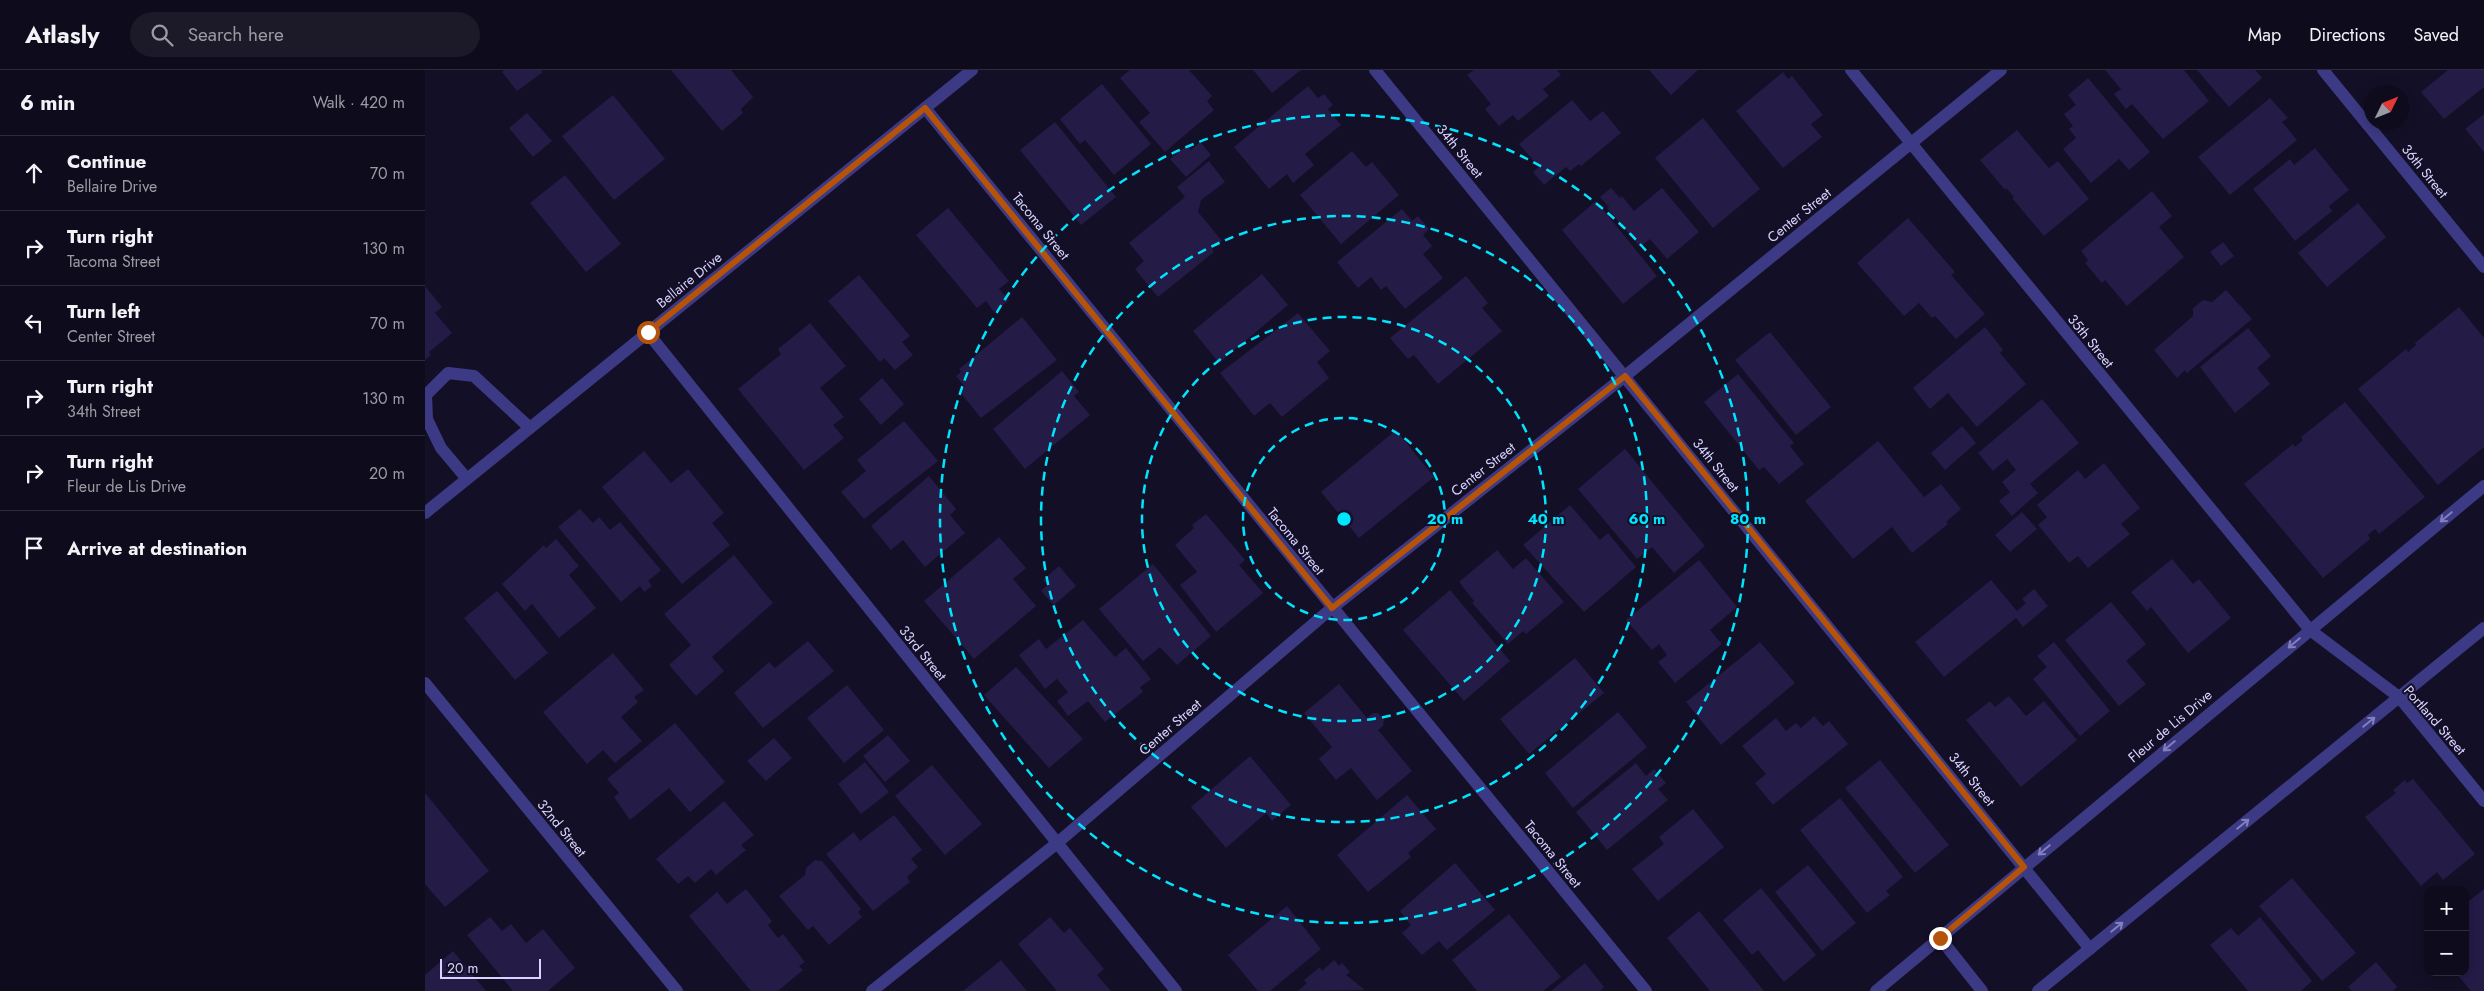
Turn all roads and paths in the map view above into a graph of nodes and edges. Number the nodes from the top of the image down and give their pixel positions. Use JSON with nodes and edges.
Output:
{"nodes":[{"id":1,"x":972,"y":70,"type":"edge"},
{"id":2,"x":1375,"y":70,"type":"edge"},
{"id":3,"x":1851,"y":70,"type":"edge"},
{"id":4,"x":2001,"y":70,"type":"edge"},
{"id":5,"x":2323,"y":70,"type":"edge"},
{"id":6,"x":925,"y":108,"type":"junction"},
{"id":7,"x":1910,"y":144,"type":"junction"},
{"id":8,"x":2484,"y":267,"type":"edge"},
{"id":9,"x":648,"y":332,"type":"junction"},
{"id":10,"x":1625,"y":376,"type":"junction"},
{"id":11,"x":531,"y":428,"type":"junction"},
{"id":12,"x":467,"y":479,"type":"junction"},
{"id":13,"x":2484,"y":486,"type":"edge"},
{"id":14,"x":425,"y":513,"type":"edge"},
{"id":15,"x":1332,"y":608,"type":"junction"},
{"id":16,"x":2484,"y":628,"type":"edge"},
{"id":17,"x":2310,"y":630,"type":"junction"},
{"id":18,"x":425,"y":683,"type":"edge"},
{"id":19,"x":2399,"y":698,"type":"junction"},
{"id":20,"x":2484,"y":801,"type":"edge"},
{"id":21,"x":1056,"y":844,"type":"junction"},
{"id":22,"x":2024,"y":867,"type":"junction"},
{"id":23,"x":1940,"y":938,"type":"junction"},
{"id":24,"x":2090,"y":949,"type":"junction"},
{"id":25,"x":677,"y":991,"type":"edge"},
{"id":26,"x":872,"y":991,"type":"edge"},
{"id":27,"x":1176,"y":991,"type":"edge"},
{"id":28,"x":1646,"y":991,"type":"edge"},
{"id":29,"x":1876,"y":991,"type":"edge"},
{"id":30,"x":1982,"y":991,"type":"edge"},
{"id":31,"x":2038,"y":991,"type":"edge"}],
"edges":[{"from":1,"to":6,"type":"street","name":"Bellaire Drive"},
{"from":2,"to":10,"type":"street","name":"34th Street"},
{"from":3,"to":7,"type":"street","name":"35th Street"},
{"from":4,"to":7,"type":"street","name":"Center Street"},
{"from":5,"to":8,"type":"street","name":"36th Street"},
{"from":6,"to":9,"type":"street","name":"Bellaire Drive"},
{"from":6,"to":15,"type":"street","name":"Tacoma Street"},
{"from":7,"to":10,"type":"street","name":"Center Street"},
{"from":7,"to":17,"type":"street","name":"35th Street"},
{"from":9,"to":11,"type":"street","name":"Bellaire Drive"},
{"from":9,"to":21,"type":"street","name":"33rd Street"},
{"from":10,"to":15,"type":"street","name":"Center Street"},
{"from":10,"to":22,"type":"street","name":"34th Street"},
{"from":11,"to":12,"type":"street","name":"Bellaire Drive"},
{"from":11,"to":12,"type":"street"},
{"from":12,"to":14,"type":"street","name":"Bellaire Drive"},
{"from":13,"to":17,"type":"street","name":"Fleur de Lis Drive","one_way":true},
{"from":15,"to":21,"type":"street","name":"Center Street"},
{"from":15,"to":28,"type":"street","name":"Tacoma Street"},
{"from":16,"to":19,"type":"street"},
{"from":17,"to":19,"type":"street","name":"Portland Street"},
{"from":17,"to":22,"type":"street","name":"Fleur de Lis Drive","one_way":true},
{"from":18,"to":25,"type":"street","name":"32nd Street"},
{"from":19,"to":20,"type":"street","name":"Portland Street"},
{"from":24,"to":19,"type":"street","one_way":true},
{"from":21,"to":26,"type":"street","name":"Center Street"},
{"from":21,"to":27,"type":"street","name":"33rd Street"},
{"from":22,"to":23,"type":"street","name":"Fleur de Lis Drive"},
{"from":22,"to":24,"type":"street","name":"34th Street"},
{"from":23,"to":29,"type":"street","name":"Fleur de Lis Drive"},
{"from":23,"to":30,"type":"street"},
{"from":24,"to":31,"type":"street"}]}
